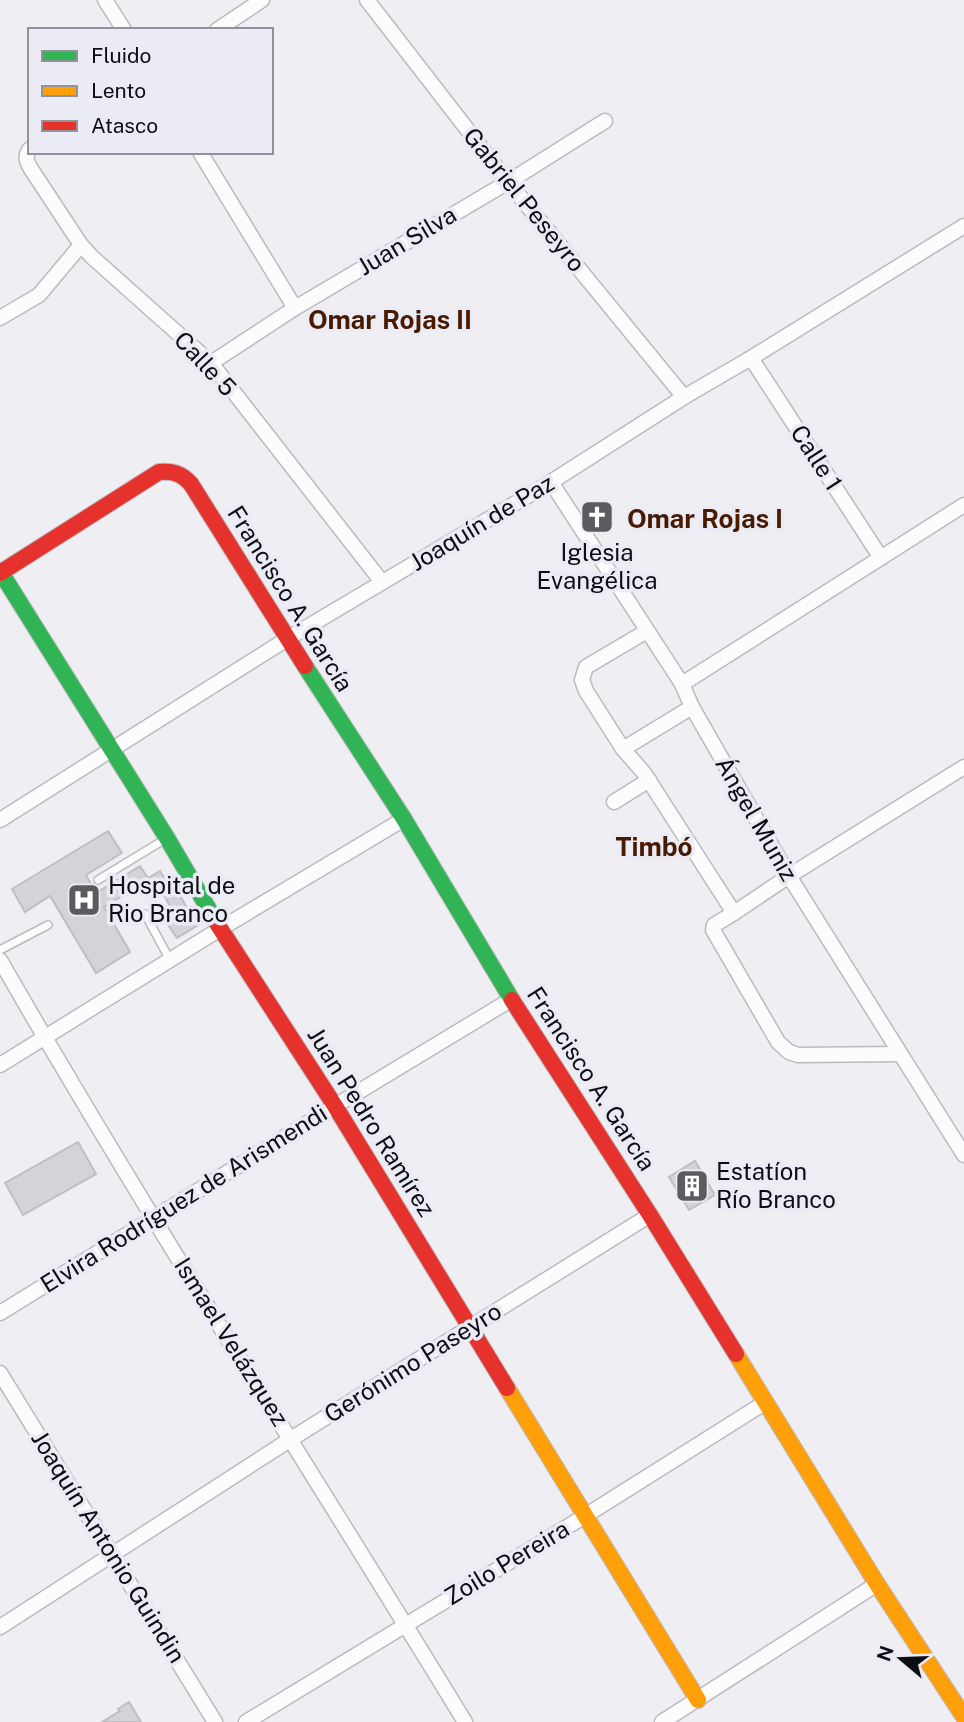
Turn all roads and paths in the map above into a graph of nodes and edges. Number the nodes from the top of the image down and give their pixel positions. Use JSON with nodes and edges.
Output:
{"nodes":[{"id":1,"x":105,"y":0,"type":"edge"},
{"id":2,"x":262,"y":0,"type":"edge"},
{"id":3,"x":367,"y":0,"type":"edge"},
{"id":4,"x":123,"y":28,"type":"edge"},
{"id":5,"x":220,"y":28,"type":"edge"},
{"id":6,"x":605,"y":121,"type":"dead end"},
{"id":7,"x":28,"y":151,"type":"edge"},
{"id":8,"x":201,"y":154,"type":"edge"},
{"id":9,"x":508,"y":182,"type":"junction"},
{"id":10,"x":964,"y":226,"type":"edge"},
{"id":11,"x":81,"y":245,"type":"junction"},
{"id":12,"x":295,"y":308,"type":"junction"},
{"id":13,"x":0,"y":318,"type":"edge"},
{"id":14,"x":751,"y":358,"type":"junction"},
{"id":15,"x":211,"y":363,"type":"junction"},
{"id":16,"x":684,"y":397,"type":"junction"},
{"id":17,"x":551,"y":482,"type":"junction"},
{"id":18,"x":964,"y":505,"type":"edge"},
{"id":19,"x":881,"y":558,"type":"junction"},
{"id":20,"x":0,"y":572,"type":"edge"},
{"id":21,"x":382,"y":582,"type":"junction"},
{"id":22,"x":647,"y":631,"type":"junction"},
{"id":23,"x":287,"y":639,"type":"junction"},
{"id":24,"x":682,"y":684,"type":"junction"},
{"id":25,"x":692,"y":707,"type":"junction"},
{"id":26,"x":111,"y":749,"type":"junction"},
{"id":27,"x":623,"y":749,"type":"junction"},
{"id":28,"x":964,"y":767,"type":"edge"},
{"id":29,"x":649,"y":780,"type":"junction"},
{"id":30,"x":614,"y":802,"type":"dead end"},
{"id":31,"x":404,"y":819,"type":"junction"},
{"id":32,"x":0,"y":820,"type":"edge"},
{"id":33,"x":167,"y":838,"type":"junction"},
{"id":34,"x":789,"y":876,"type":"junction"},
{"id":35,"x":98,"y":880,"type":"dead end"},
{"id":36,"x":734,"y":913,"type":"junction"},
{"id":37,"x":145,"y":914,"type":"dead end"},
{"id":38,"x":48,"y":925,"type":"dead end"},
{"id":39,"x":220,"y":929,"type":"junction"},
{"id":40,"x":0,"y":950,"type":"edge"},
{"id":41,"x":0,"y":960,"type":"edge"},
{"id":42,"x":170,"y":960,"type":"junction"},
{"id":43,"x":512,"y":999,"type":"junction"},
{"id":44,"x":45,"y":1037,"type":"junction"},
{"id":45,"x":900,"y":1054,"type":"junction"},
{"id":46,"x":0,"y":1065,"type":"edge"},
{"id":47,"x":335,"y":1106,"type":"junction"},
{"id":48,"x":964,"y":1154,"type":"edge"},
{"id":49,"x":650,"y":1214,"type":"junction"},
{"id":50,"x":154,"y":1219,"type":"junction"},
{"id":51,"x":0,"y":1313,"type":"edge"},
{"id":52,"x":471,"y":1327,"type":"junction"},
{"id":53,"x":0,"y":1373,"type":"edge"},
{"id":54,"x":766,"y":1402,"type":"junction"},
{"id":55,"x":291,"y":1439,"type":"junction"},
{"id":56,"x":585,"y":1516,"type":"junction"},
{"id":57,"x":113,"y":1555,"type":"junction"},
{"id":58,"x":877,"y":1584,"type":"junction"},
{"id":59,"x":405,"y":1624,"type":"junction"},
{"id":60,"x":0,"y":1627,"type":"edge"},
{"id":61,"x":698,"y":1700,"type":"junction"},
{"id":62,"x":964,"y":1717,"type":"edge"},
{"id":63,"x":215,"y":1722,"type":"edge"},
{"id":64,"x":246,"y":1722,"type":"edge"},
{"id":65,"x":465,"y":1722,"type":"edge"},
{"id":66,"x":662,"y":1722,"type":"edge"}],
"edges":[{"from":1,"to":4,"type":"street"},
{"from":2,"to":5,"type":"street"},
{"from":3,"to":9,"type":"street","name":"Gabriel Peseyro"},
{"from":6,"to":9,"type":"street","name":"Juan Silva"},
{"from":7,"to":11,"type":"street","name":"Calle 5"},
{"from":8,"to":12,"type":"street"},
{"from":9,"to":12,"type":"street","name":"Juan Silva"},
{"from":9,"to":16,"type":"street","name":"Gabriel Peseyro"},
{"from":10,"to":14,"type":"street","name":"Joaquín de Paz"},
{"from":11,"to":13,"type":"street"},
{"from":11,"to":15,"type":"street","name":"Calle 5"},
{"from":12,"to":15,"type":"street","name":"Juan Silva"},
{"from":14,"to":16,"type":"street","name":"Joaquín de Paz"},
{"from":14,"to":19,"type":"street","name":"Calle 1"},
{"from":15,"to":21,"type":"street","name":"Calle 5"},
{"from":16,"to":17,"type":"street","name":"Joaquín de Paz"},
{"from":17,"to":21,"type":"street","name":"Joaquín de Paz"},
{"from":17,"to":22,"type":"street","name":"Ángel Muniz"},
{"from":18,"to":19,"type":"street"},
{"from":19,"to":24,"type":"street"},
{"from":20,"to":23,"type":"street","name":"Francisco A. García"},
{"from":20,"to":26,"type":"street","name":"Juan Pedro Ramírez"},
{"from":21,"to":23,"type":"street","name":"Joaquín de Paz"},
{"from":22,"to":24,"type":"street","name":"Ángel Muniz"},
{"from":22,"to":27,"type":"street"},
{"from":23,"to":26,"type":"street","name":"Joaquín de Paz"},
{"from":23,"to":31,"type":"street","name":"Francisco A. García"},
{"from":24,"to":25,"type":"street","name":"Ángel Muniz"},
{"from":25,"to":27,"type":"street"},
{"from":25,"to":34,"type":"street","name":"Ángel Muniz"},
{"from":26,"to":32,"type":"street","name":"Joaquín de Paz"},
{"from":26,"to":33,"type":"street","name":"Juan Pedro Ramírez"},
{"from":27,"to":29,"type":"street"},
{"from":28,"to":34,"type":"street"},
{"from":29,"to":30,"type":"street"},
{"from":29,"to":36,"type":"street"},
{"from":31,"to":39,"type":"street"},
{"from":31,"to":43,"type":"street","name":"Francisco A. García"},
{"from":33,"to":35,"type":"lane"},
{"from":33,"to":39,"type":"street","name":"Juan Pedro Ramírez"},
{"from":34,"to":36,"type":"street"},
{"from":34,"to":45,"type":"street","name":"Ángel Muniz"},
{"from":36,"to":45,"type":"street"},
{"from":37,"to":42,"type":"lane"},
{"from":38,"to":40,"type":"lane"},
{"from":39,"to":42,"type":"street"},
{"from":39,"to":47,"type":"street","name":"Juan Pedro Ramírez"},
{"from":41,"to":44,"type":"street","name":"Ismael Velázquez"},
{"from":42,"to":44,"type":"street"},
{"from":43,"to":47,"type":"street","name":"Elvira Rodríguez de Arismendi"},
{"from":43,"to":49,"type":"street","name":"Francisco A. García"},
{"from":44,"to":46,"type":"street"},
{"from":44,"to":50,"type":"street","name":"Ismael Velázquez"},
{"from":45,"to":48,"type":"street","name":"Ángel Muniz"},
{"from":47,"to":50,"type":"street","name":"Elvira Rodríguez de Arismendi"},
{"from":47,"to":52,"type":"street","name":"Juan Pedro Ramírez"},
{"from":49,"to":52,"type":"street","name":"Gerónimo Paseyro"},
{"from":49,"to":54,"type":"street","name":"Francisco A. García"},
{"from":50,"to":51,"type":"street","name":"Elvira Rodríguez de Arismendi"},
{"from":50,"to":55,"type":"street","name":"Ismael Velázquez"},
{"from":52,"to":55,"type":"street","name":"Gerónimo Paseyro"},
{"from":52,"to":56,"type":"street","name":"Juan Pedro Ramírez"},
{"from":53,"to":57,"type":"street","name":"Joaquín Antonio Guindin"},
{"from":54,"to":56,"type":"street","name":"Zoilo Pereira"},
{"from":54,"to":58,"type":"street","name":"Francisco A. García"},
{"from":55,"to":57,"type":"street","name":"Gerónimo Paseyro"},
{"from":55,"to":59,"type":"street","name":"Ismael Velázquez"},
{"from":56,"to":59,"type":"street","name":"Zoilo Pereira"},
{"from":56,"to":61,"type":"street","name":"Juan Pedro Ramírez"},
{"from":57,"to":60,"type":"street","name":"Gerónimo Paseyro"},
{"from":57,"to":63,"type":"street","name":"Joaquín Antonio Guindin"},
{"from":58,"to":61,"type":"street"},
{"from":58,"to":62,"type":"street","name":"Francisco A. García"},
{"from":59,"to":64,"type":"street","name":"Zoilo Pereira"},
{"from":59,"to":65,"type":"street","name":"Ismael Velázquez"},
{"from":61,"to":66,"type":"street"}]}
